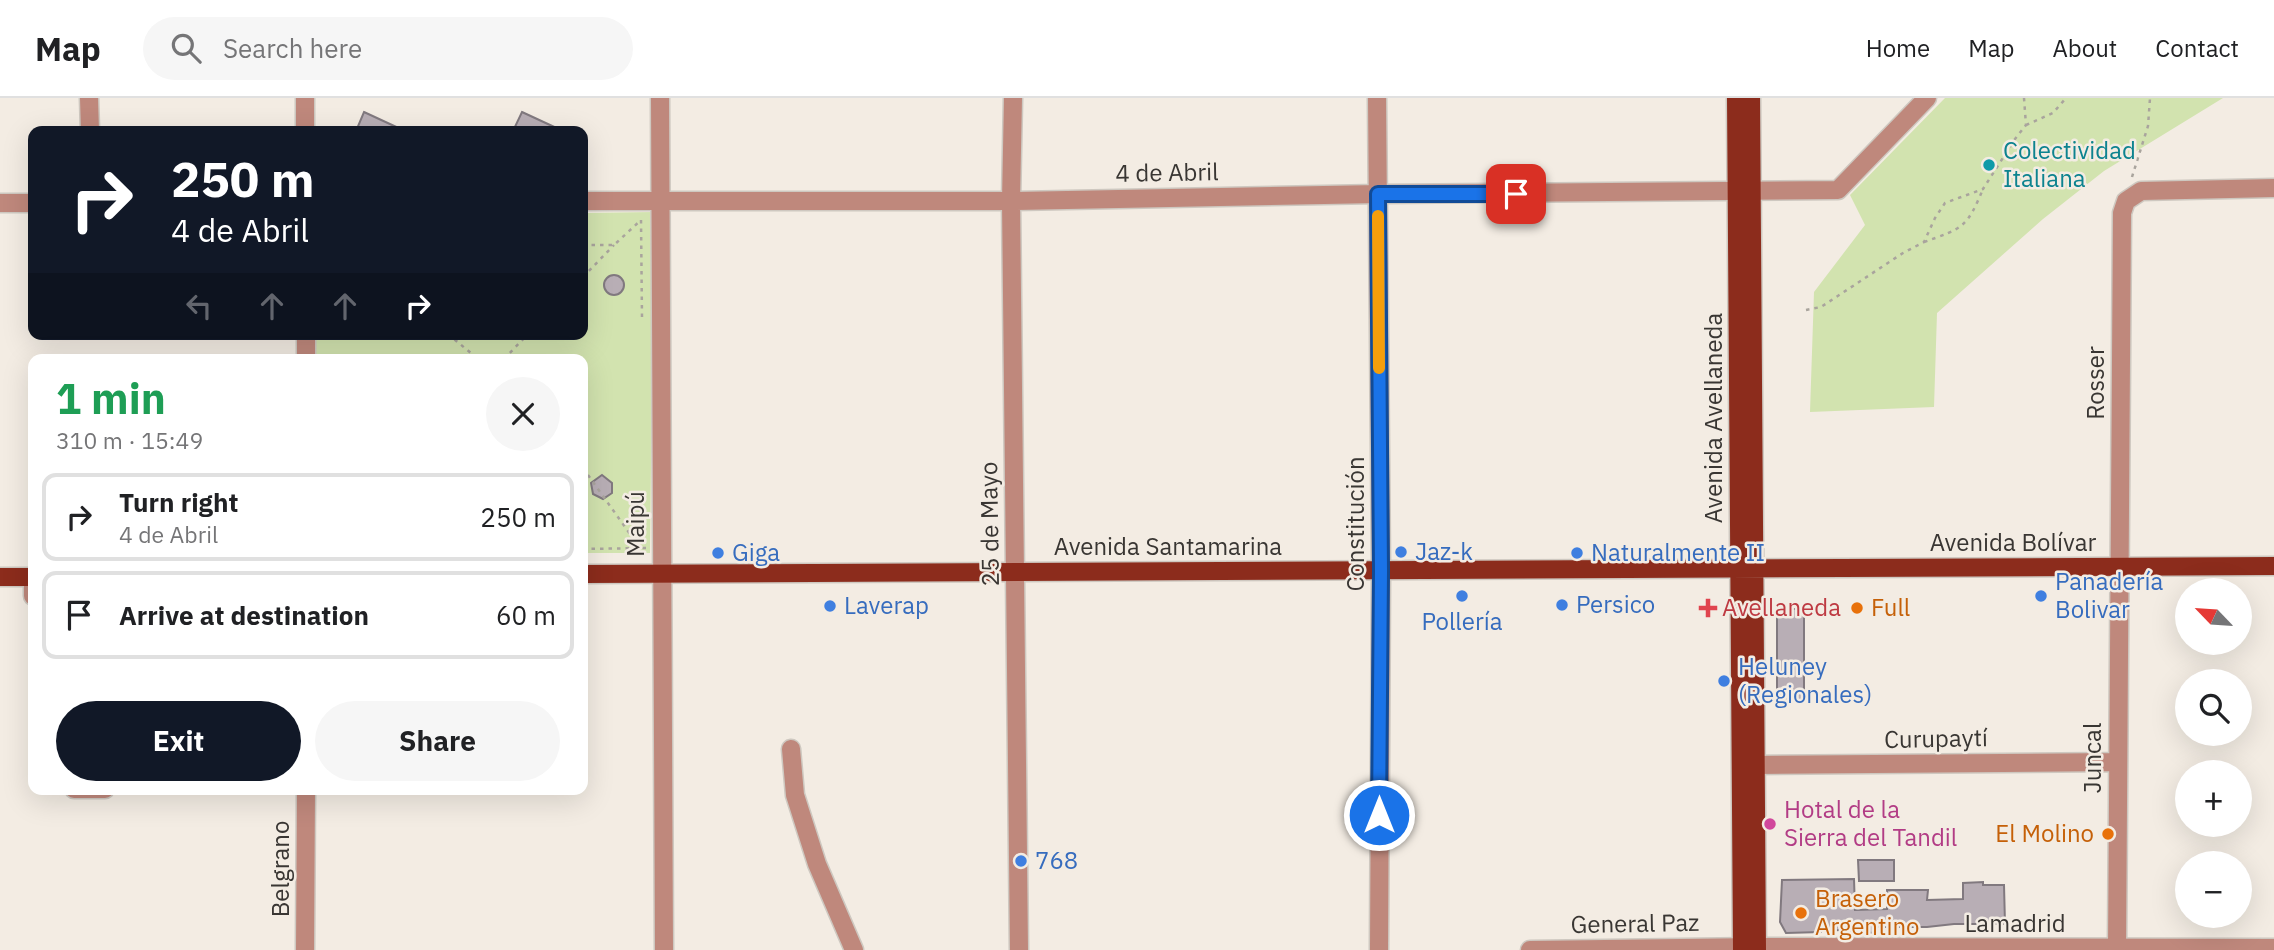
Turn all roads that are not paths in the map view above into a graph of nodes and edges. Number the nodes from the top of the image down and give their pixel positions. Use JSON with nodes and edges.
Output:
{"nodes":[{"id":1,"x":89,"y":98,"type":"edge"},
{"id":2,"x":305,"y":98,"type":"edge"},
{"id":3,"x":660,"y":98,"type":"edge"},
{"id":4,"x":1013,"y":98,"type":"edge"},
{"id":5,"x":1377,"y":98,"type":"edge"},
{"id":6,"x":1736,"y":98,"type":"edge"},
{"id":7,"x":1751,"y":98,"type":"edge"},
{"id":8,"x":1927,"y":98,"type":"edge"},
{"id":9,"x":90,"y":126,"type":"edge"},
{"id":10,"x":305,"y":126,"type":"edge"},
{"id":11,"x":2274,"y":188,"type":"edge"},
{"id":12,"x":1745,"y":192,"type":"junction"},
{"id":13,"x":1378,"y":194,"type":"junction"},
{"id":14,"x":661,"y":200,"type":"junction"},
{"id":15,"x":588,"y":201,"type":"edge"},
{"id":16,"x":1011,"y":201,"type":"junction"},
{"id":17,"x":0,"y":203,"type":"edge"},
{"id":18,"x":28,"y":203,"type":"edge"},
{"id":19,"x":2274,"y":566,"type":"edge"},
{"id":20,"x":2120,"y":567,"type":"junction"},
{"id":21,"x":1746,"y":569,"type":"junction"},
{"id":22,"x":1381,"y":571,"type":"junction"},
{"id":23,"x":1015,"y":572,"type":"junction"},
{"id":24,"x":588,"y":574,"type":"edge"},
{"id":25,"x":661,"y":574,"type":"junction"},
{"id":26,"x":0,"y":577,"type":"edge"},
{"id":27,"x":28,"y":577,"type":"edge"},
{"id":28,"x":791,"y":749,"type":"dead end"},
{"id":29,"x":2117,"y":762,"type":"junction"},
{"id":30,"x":1756,"y":765,"type":"junction"},
{"id":31,"x":306,"y":795,"type":"edge"},
{"id":32,"x":2274,"y":948,"type":"edge"},
{"id":33,"x":1749,"y":949,"type":"edge"},
{"id":34,"x":1943,"y":949,"type":"edge"},
{"id":35,"x":2117,"y":949,"type":"edge"},
{"id":36,"x":305,"y":950,"type":"edge"},
{"id":37,"x":664,"y":950,"type":"edge"},
{"id":38,"x":854,"y":950,"type":"edge"},
{"id":39,"x":1019,"y":950,"type":"edge"},
{"id":40,"x":1379,"y":950,"type":"edge"},
{"id":41,"x":1530,"y":950,"type":"edge"}],
"edges":[{"from":1,"to":9,"type":"street"},
{"from":2,"to":10,"type":"street"},
{"from":3,"to":14,"type":"street","name":"Maipú"},
{"from":4,"to":16,"type":"street","name":"25 de Mayo"},
{"from":5,"to":13,"type":"street","name":"Constitución"},
{"from":6,"to":12,"type":"main road","name":"Avenida Avellaneda"},
{"from":7,"to":12,"type":"main road","name":"Avenida Avellaneda"},
{"from":8,"to":12,"type":"street","name":"4 de Abril"},
{"from":11,"to":20,"type":"street","name":"Rosser"},
{"from":12,"to":13,"type":"street","name":"4 de Abril"},
{"from":12,"to":21,"type":"main road","name":"Avenida Avellaneda"},
{"from":13,"to":16,"type":"street","name":"4 de Abril"},
{"from":13,"to":22,"type":"street","name":"Constitución"},
{"from":14,"to":15,"type":"street","name":"4 de Abril"},
{"from":14,"to":16,"type":"street","name":"4 de Abril"},
{"from":14,"to":25,"type":"street","name":"Maipú"},
{"from":16,"to":23,"type":"street","name":"25 de Mayo"},
{"from":17,"to":18,"type":"street"},
{"from":19,"to":20,"type":"main road","name":"Avenida Bolívar"},
{"from":20,"to":21,"type":"main road","name":"Avenida Bolívar"},
{"from":20,"to":29,"type":"street","name":"Juncal"},
{"from":21,"to":22,"type":"main road","name":"Avenida Santamarina"},
{"from":21,"to":30,"type":"main road","name":"Avenida Avellaneda"},
{"from":21,"to":33,"type":"main road","name":"Avenida Avellaneda"},
{"from":22,"to":23,"type":"main road","name":"Avenida Santamarina"},
{"from":22,"to":40,"type":"street","name":"Constitución"},
{"from":23,"to":25,"type":"main road","name":"Avenida Santamarina"},
{"from":23,"to":39,"type":"street","name":"25 de Mayo"},
{"from":24,"to":25,"type":"main road","name":"Avenida Santamarina"},
{"from":25,"to":37,"type":"street","name":"Maipú"},
{"from":26,"to":27,"type":"main road"},
{"from":28,"to":38,"type":"street"},
{"from":29,"to":30,"type":"street","name":"Curupaytí"},
{"from":29,"to":35,"type":"street","name":"Juncal"},
{"from":30,"to":33,"type":"main road","name":"Avenida Avellaneda"},
{"from":31,"to":36,"type":"street","name":"Belgrano"},
{"from":32,"to":35,"type":"street","name":"Lamadrid"},
{"from":33,"to":34,"type":"street","name":"Lamadrid"},
{"from":33,"to":41,"type":"street","name":"General Paz"},
{"from":34,"to":35,"type":"street","name":"Lamadrid"}]}
